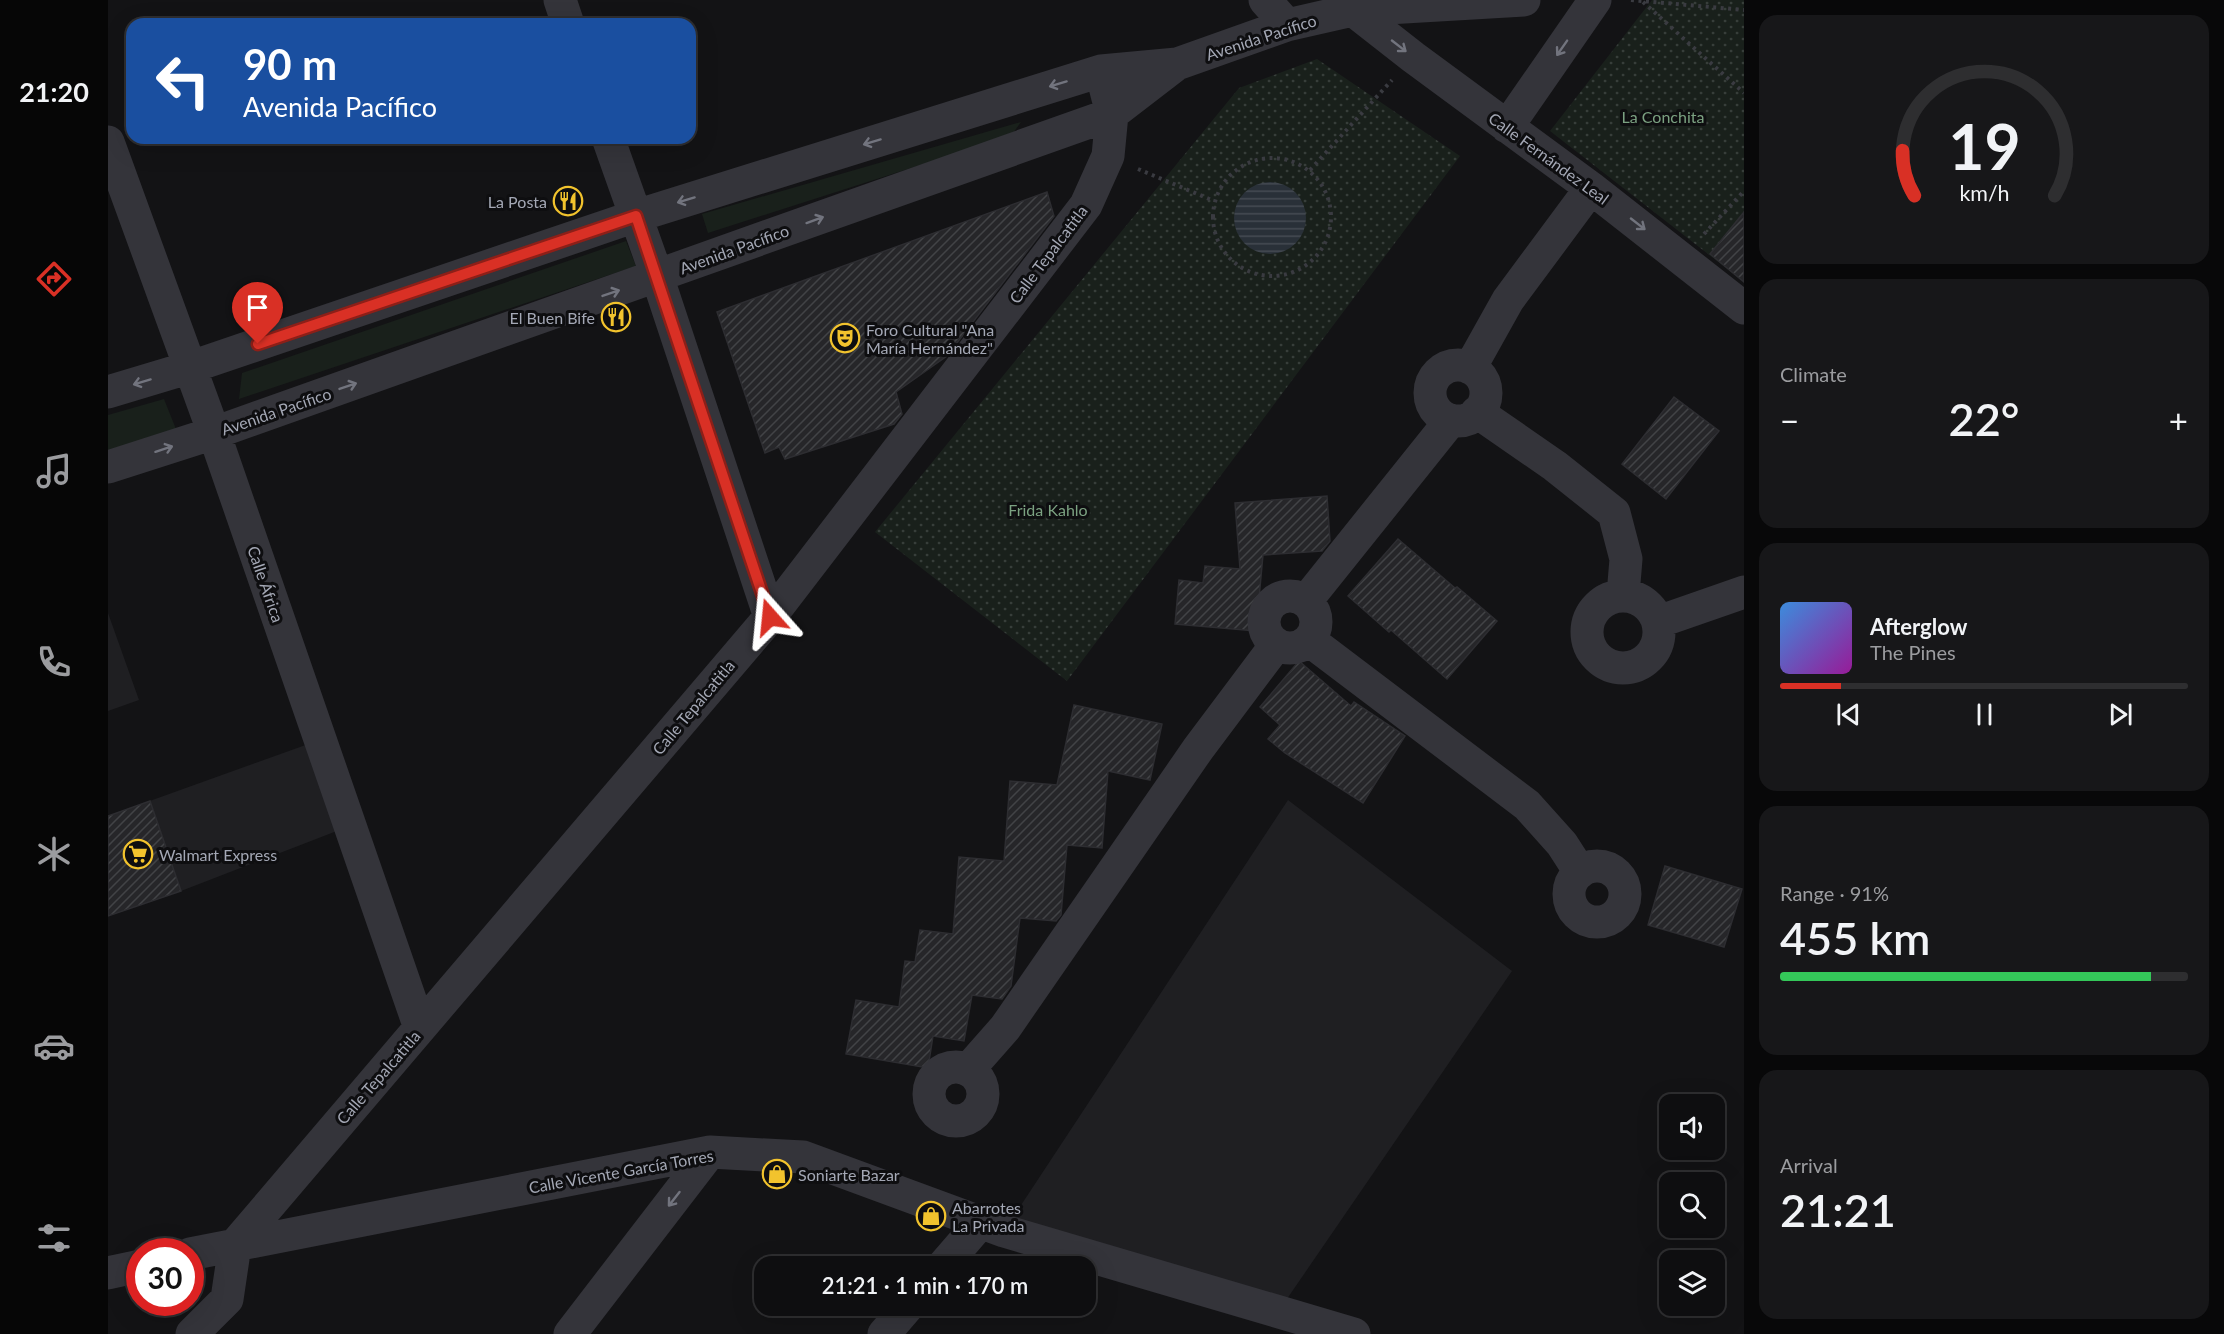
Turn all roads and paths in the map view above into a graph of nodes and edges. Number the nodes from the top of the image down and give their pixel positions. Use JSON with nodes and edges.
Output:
{"nodes":[{"id":1,"x":560,"y":0,"type":"edge"},
{"id":2,"x":1265,"y":0,"type":"edge"},
{"id":3,"x":1524,"y":0,"type":"edge"},
{"id":4,"x":1595,"y":0,"type":"edge"},
{"id":5,"x":1631,"y":0,"type":"edge"},
{"id":6,"x":1643,"y":2,"type":"junction"},
{"id":7,"x":1360,"y":5,"type":"edge"},
{"id":8,"x":1744,"y":10,"type":"edge"},
{"id":9,"x":566,"y":18,"type":"edge"},
{"id":10,"x":1287,"y":25,"type":"junction"},
{"id":11,"x":1413,"y":57,"type":"junction"},
{"id":12,"x":1177,"y":64,"type":"junction"},
{"id":13,"x":1101,"y":71,"type":"junction"},
{"id":14,"x":1744,"y":93,"type":"edge"},
{"id":15,"x":1112,"y":114,"type":"junction"},
{"id":16,"x":1507,"y":127,"type":"junction"},
{"id":17,"x":108,"y":142,"type":"edge"},
{"id":18,"x":610,"y":144,"type":"edge"},
{"id":19,"x":1108,"y":156,"type":"junction"},
{"id":20,"x":1310,"y":170,"type":"junction"},
{"id":21,"x":1591,"y":188,"type":"junction"},
{"id":22,"x":1744,"y":191,"type":"edge"},
{"id":23,"x":1214,"y":201,"type":"junction"},
{"id":24,"x":636,"y":216,"type":"junction"},
{"id":25,"x":1681,"y":258,"type":"junction"},
{"id":26,"x":657,"y":276,"type":"junction"},
{"id":27,"x":1744,"y":308,"type":"edge"},
{"id":28,"x":191,"y":367,"type":"junction"},
{"id":29,"x":1470,"y":368,"type":"junction"},
{"id":30,"x":108,"y":392,"type":"edge"},
{"id":31,"x":1464,"y":416,"type":"junction"},
{"id":32,"x":214,"y":433,"type":"junction"},
{"id":33,"x":108,"y":467,"type":"edge"},
{"id":34,"x":1744,"y":592,"type":"edge"},
{"id":35,"x":1623,"y":595,"type":"junction"},
{"id":36,"x":1306,"y":601,"type":"junction"},
{"id":37,"x":770,"y":617,"type":"junction"},
{"id":38,"x":1658,"y":622,"type":"junction"},
{"id":39,"x":1309,"y":640,"type":"junction"},
{"id":40,"x":1276,"y":645,"type":"junction"},
{"id":41,"x":1580,"y":872,"type":"dead end"},
{"id":42,"x":420,"y":1028,"type":"junction"},
{"id":43,"x":968,"y":1070,"type":"dead end"},
{"id":44,"x":710,"y":1152,"type":"junction"},
{"id":45,"x":981,"y":1222,"type":"junction"},
{"id":46,"x":235,"y":1245,"type":"junction"},
{"id":47,"x":204,"y":1251,"type":"edge"},
{"id":48,"x":952,"y":1256,"type":"edge"},
{"id":49,"x":126,"y":1269,"type":"edge"},
{"id":50,"x":108,"y":1273,"type":"edge"},
{"id":51,"x":900,"y":1316,"type":"edge"},
{"id":52,"x":192,"y":1334,"type":"edge"},
{"id":53,"x":570,"y":1334,"type":"edge"},
{"id":54,"x":884,"y":1334,"type":"edge"},
{"id":55,"x":1351,"y":1334,"type":"edge"}],
"edges":[{"from":1,"to":9,"type":"street"},
{"from":2,"to":10,"type":"street"},
{"from":3,"to":7,"type":"street","name":"Avenida Pacífico"},
{"from":4,"to":16,"type":"street","one_way":true},
{"from":5,"to":6,"type":"path"},
{"from":6,"to":8,"type":"path"},
{"from":6,"to":14,"type":"path"},
{"from":7,"to":10,"type":"street","name":"Avenida Pacífico"},
{"from":7,"to":11,"type":"street","name":"Calle Fernández Leal","one_way":true},
{"from":10,"to":12,"type":"street","name":"Avenida Pacífico"},
{"from":11,"to":16,"type":"street","name":"Calle Fernández Leal"},
{"from":11,"to":20,"type":"path"},
{"from":12,"to":13,"type":"street","name":"Avenida Pacífico"},
{"from":12,"to":15,"type":"street","name":"Avenida Pacífico"},
{"from":13,"to":15,"type":"street","name":"Calle Tepalcatitla"},
{"from":13,"to":24,"type":"street","name":"Avenida Pacífico","one_way":true},
{"from":15,"to":19,"type":"street","name":"Calle Tepalcatitla"},
{"from":26,"to":15,"type":"street","name":"Avenida Pacífico","one_way":true},
{"from":16,"to":21,"type":"street","name":"Calle Fernández Leal"},
{"from":17,"to":28,"type":"street","name":"Calle África"},
{"from":18,"to":24,"type":"street"},
{"from":19,"to":23,"type":"path"},
{"from":19,"to":37,"type":"street","name":"Calle Tepalcatitla"},
{"from":20,"to":23,"type":"path"},
{"from":20,"to":23,"type":"path"},
{"from":21,"to":25,"type":"street","name":"Calle Fernández Leal","one_way":true},
{"from":21,"to":29,"type":"street"},
{"from":22,"to":25,"type":"path"},
{"from":24,"to":26,"type":"street"},
{"from":24,"to":28,"type":"street","name":"Avenida Pacífico"},
{"from":25,"to":27,"type":"street","name":"Calle Fernández Leal"},
{"from":32,"to":26,"type":"street","name":"Avenida Pacífico","one_way":true},
{"from":26,"to":37,"type":"street"},
{"from":28,"to":30,"type":"street","name":"Avenida Pacífico","one_way":true},
{"from":28,"to":32,"type":"street","name":"Calle África"},
{"from":29,"to":31,"type":"street"},
{"from":29,"to":31,"type":"street"},
{"from":31,"to":35,"type":"street"},
{"from":31,"to":36,"type":"street"},
{"from":33,"to":32,"type":"street","name":"Avenida Pacífico","one_way":true},
{"from":32,"to":42,"type":"street","name":"Calle África"},
{"from":34,"to":38,"type":"street"},
{"from":35,"to":38,"type":"street"},
{"from":35,"to":38,"type":"street"},
{"from":36,"to":39,"type":"street"},
{"from":36,"to":40,"type":"street"},
{"from":37,"to":42,"type":"street","name":"Calle Tepalcatitla"},
{"from":39,"to":40,"type":"street"},
{"from":39,"to":41,"type":"street"},
{"from":40,"to":43,"type":"street"},
{"from":42,"to":46,"type":"street","name":"Calle Tepalcatitla"},
{"from":44,"to":45,"type":"street","name":"Calle Vicente García Torres"},
{"from":44,"to":46,"type":"street","name":"Calle Vicente García Torres"},
{"from":44,"to":53,"type":"street","one_way":true},
{"from":45,"to":48,"type":"street"},
{"from":45,"to":55,"type":"street","name":"Calle Vicente García Torres"},
{"from":46,"to":47,"type":"street","name":"Calle Vicente García Torres"},
{"from":46,"to":52,"type":"street"},
{"from":49,"to":50,"type":"street"},
{"from":51,"to":54,"type":"street"}]}
